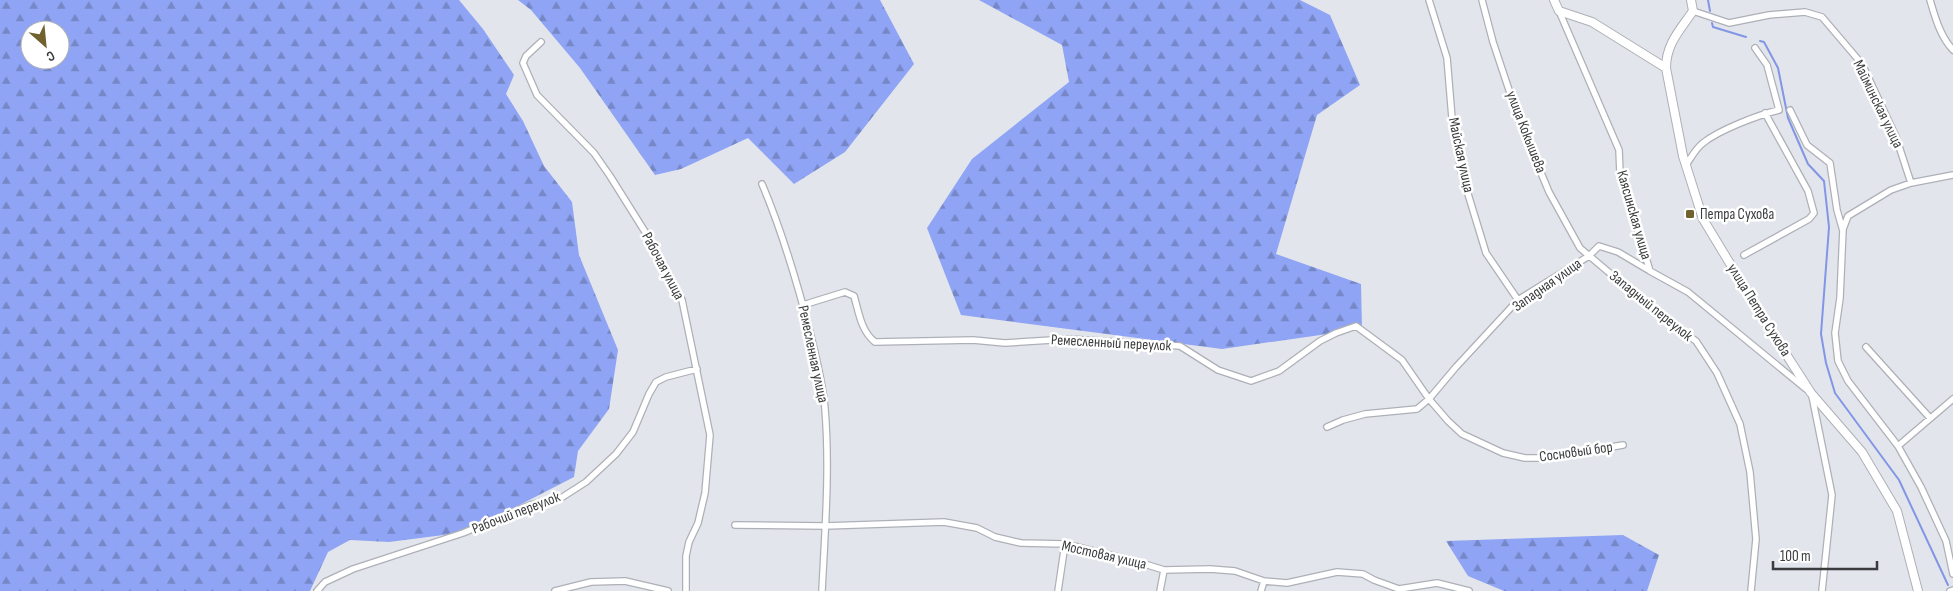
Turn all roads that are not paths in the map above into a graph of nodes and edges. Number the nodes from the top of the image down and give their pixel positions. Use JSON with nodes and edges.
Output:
{"nodes":[{"id":1,"x":1429,"y":0,"type":"edge"},
{"id":2,"x":1482,"y":0,"type":"edge"},
{"id":3,"x":1554,"y":0,"type":"edge"},
{"id":4,"x":1691,"y":0,"type":"edge"},
{"id":5,"x":1930,"y":0,"type":"edge"},
{"id":6,"x":1559,"y":11,"type":"junction"},
{"id":7,"x":1693,"y":12,"type":"junction"},
{"id":8,"x":541,"y":42,"type":"dead end"},
{"id":9,"x":1755,"y":48,"type":"dead end"},
{"id":10,"x":1953,"y":50,"type":"edge"},
{"id":11,"x":1666,"y":68,"type":"junction"},
{"id":12,"x":1790,"y":110,"type":"dead end"},
{"id":13,"x":1765,"y":113,"type":"junction"},
{"id":14,"x":1686,"y":165,"type":"junction"},
{"id":15,"x":1953,"y":175,"type":"edge"},
{"id":16,"x":1912,"y":183,"type":"junction"},
{"id":17,"x":762,"y":184,"type":"dead end"},
{"id":18,"x":1843,"y":231,"type":"junction"},
{"id":19,"x":1744,"y":255,"type":"dead end"},
{"id":20,"x":1589,"y":256,"type":"junction"},
{"id":21,"x":1650,"y":271,"type":"junction"},
{"id":22,"x":1518,"y":300,"type":"junction"},
{"id":23,"x":803,"y":305,"type":"junction"},
{"id":24,"x":1866,"y":347,"type":"dead end"},
{"id":25,"x":698,"y":369,"type":"junction"},
{"id":26,"x":1811,"y":393,"type":"junction"},
{"id":27,"x":1429,"y":399,"type":"junction"},
{"id":28,"x":1953,"y":399,"type":"edge"},
{"id":29,"x":1930,"y":418,"type":"junction"},
{"id":30,"x":1327,"y":427,"type":"dead end"},
{"id":31,"x":1623,"y":445,"type":"dead end"},
{"id":32,"x":1898,"y":446,"type":"junction"},
{"id":33,"x":735,"y":525,"type":"dead end"},
{"id":34,"x":826,"y":526,"type":"junction"},
{"id":35,"x":1953,"y":537,"type":"edge"},
{"id":36,"x":1946,"y":540,"type":"junction"},
{"id":37,"x":1065,"y":544,"type":"junction"},
{"id":38,"x":1164,"y":570,"type":"junction"},
{"id":39,"x":1953,"y":574,"type":"edge"},
{"id":40,"x":1264,"y":582,"type":"junction"},
{"id":41,"x":317,"y":591,"type":"edge"},
{"id":42,"x":556,"y":591,"type":"edge"},
{"id":43,"x":668,"y":591,"type":"edge"},
{"id":44,"x":686,"y":591,"type":"edge"},
{"id":45,"x":822,"y":591,"type":"edge"},
{"id":46,"x":1058,"y":591,"type":"edge"},
{"id":47,"x":1160,"y":591,"type":"edge"},
{"id":48,"x":1261,"y":591,"type":"edge"},
{"id":49,"x":1469,"y":591,"type":"edge"},
{"id":50,"x":1751,"y":591,"type":"edge"},
{"id":51,"x":1822,"y":591,"type":"edge"},
{"id":52,"x":1918,"y":591,"type":"edge"}],
"edges":[{"from":1,"to":22,"type":"street","name":"Майская улица"},
{"from":2,"to":20,"type":"street","name":"улица Кокышева"},
{"from":3,"to":6,"type":"street","name":"Каясинская улица"},
{"from":4,"to":7,"type":"street"},
{"from":5,"to":10,"type":"street"},
{"from":6,"to":11,"type":"street"},
{"from":6,"to":21,"type":"street","name":"Каясинская улица"},
{"from":7,"to":11,"type":"street","name":"улица Петра Сухова"},
{"from":7,"to":16,"type":"street","name":"Майминская улица"},
{"from":8,"to":25,"type":"street","name":"Рабочая улица"},
{"from":9,"to":13,"type":"street"},
{"from":11,"to":14,"type":"street","name":"улица Петра Сухова"},
{"from":12,"to":18,"type":"street"},
{"from":13,"to":14,"type":"street"},
{"from":13,"to":19,"type":"street"},
{"from":14,"to":26,"type":"street","name":"улица Петра Сухова"},
{"from":15,"to":16,"type":"street"},
{"from":16,"to":18,"type":"street"},
{"from":17,"to":23,"type":"street","name":"Ремесленная улица"},
{"from":18,"to":32,"type":"street"},
{"from":20,"to":21,"type":"street","name":"Западная улица"},
{"from":20,"to":22,"type":"street","name":"Западная улица"},
{"from":20,"to":50,"type":"street","name":"Западный переулок"},
{"from":21,"to":26,"type":"street","name":"Каясинская улица"},
{"from":22,"to":27,"type":"street","name":"Западная улица"},
{"from":23,"to":27,"type":"street","name":"Ремесленный переулок"},
{"from":23,"to":34,"type":"street","name":"Ремесленная улица"},
{"from":24,"to":29,"type":"street"},
{"from":25,"to":41,"type":"street","name":"Рабочий переулок"},
{"from":25,"to":44,"type":"street","name":"Рабочая улица"},
{"from":26,"to":51,"type":"street"},
{"from":26,"to":52,"type":"street","name":"улица Петра Сухова"},
{"from":27,"to":30,"type":"street"},
{"from":27,"to":31,"type":"street","name":"Сосновый бор"},
{"from":28,"to":29,"type":"street"},
{"from":29,"to":32,"type":"street"},
{"from":32,"to":36,"type":"street"},
{"from":33,"to":34,"type":"street","name":"Мостовая улица"},
{"from":34,"to":37,"type":"street","name":"Мостовая улица"},
{"from":34,"to":45,"type":"street","name":"Ремесленная улица"},
{"from":35,"to":36,"type":"street"},
{"from":36,"to":39,"type":"street"},
{"from":37,"to":38,"type":"street","name":"Мостовая улица"},
{"from":37,"to":46,"type":"street"},
{"from":38,"to":40,"type":"street","name":"Мостовая улица"},
{"from":38,"to":47,"type":"street"},
{"from":40,"to":48,"type":"street"},
{"from":40,"to":49,"type":"street","name":"Мостовая улица"},
{"from":42,"to":43,"type":"street"}]}
